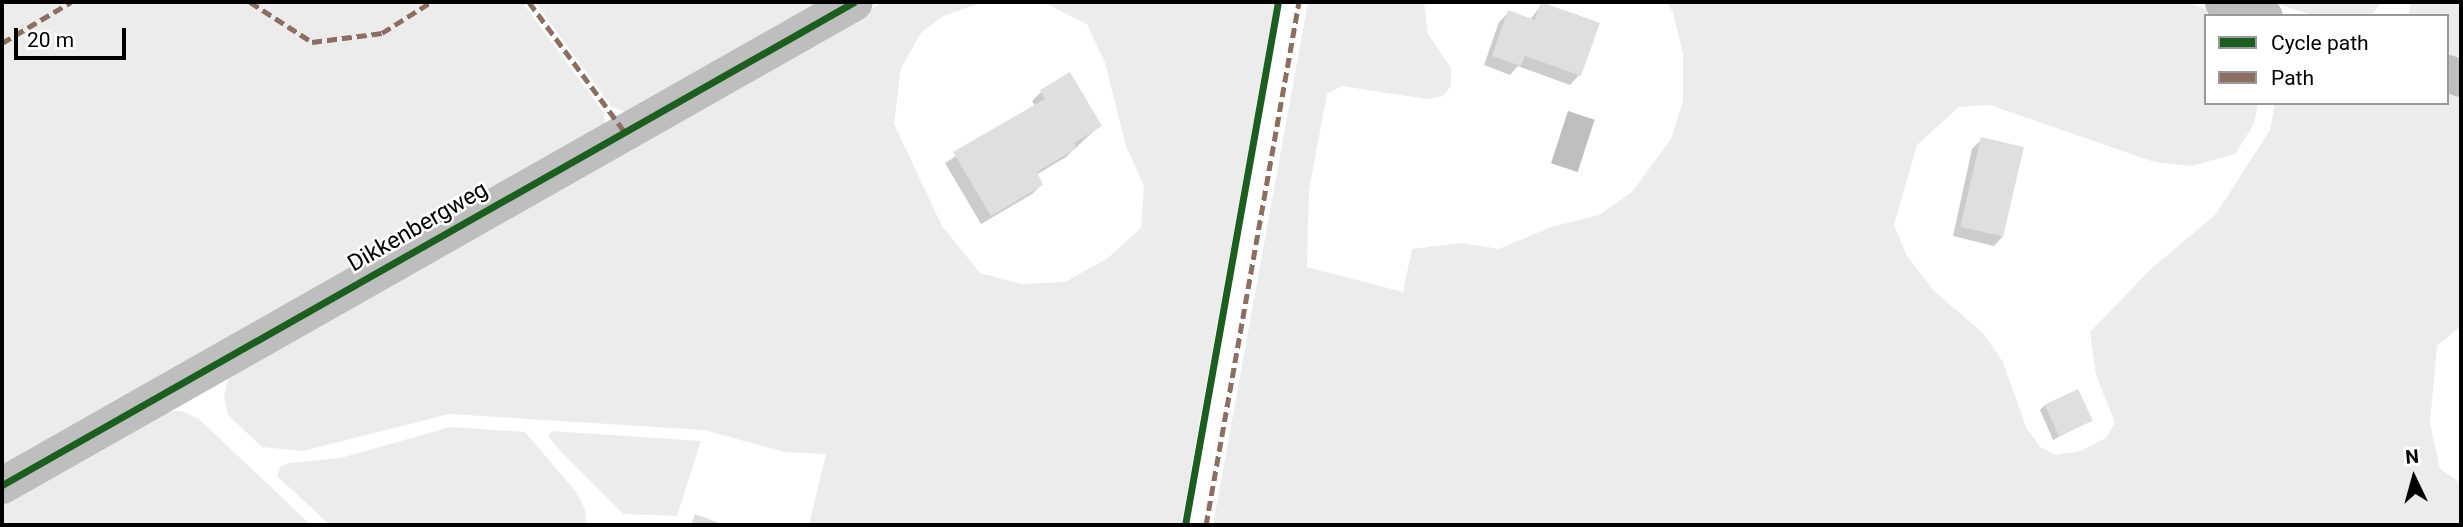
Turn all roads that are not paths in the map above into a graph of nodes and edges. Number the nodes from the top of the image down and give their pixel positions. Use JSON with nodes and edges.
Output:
{"nodes":[{"id":1,"x":854,"y":2,"type":"edge"},
{"id":2,"x":2223,"y":2,"type":"edge"},
{"id":3,"x":2258,"y":14,"type":"edge"},
{"id":4,"x":2,"y":485,"type":"edge"}],
"edges":[{"from":1,"to":4,"type":"street","name":"Dikkenbergweg"},
{"from":2,"to":3,"type":"street"}]}
